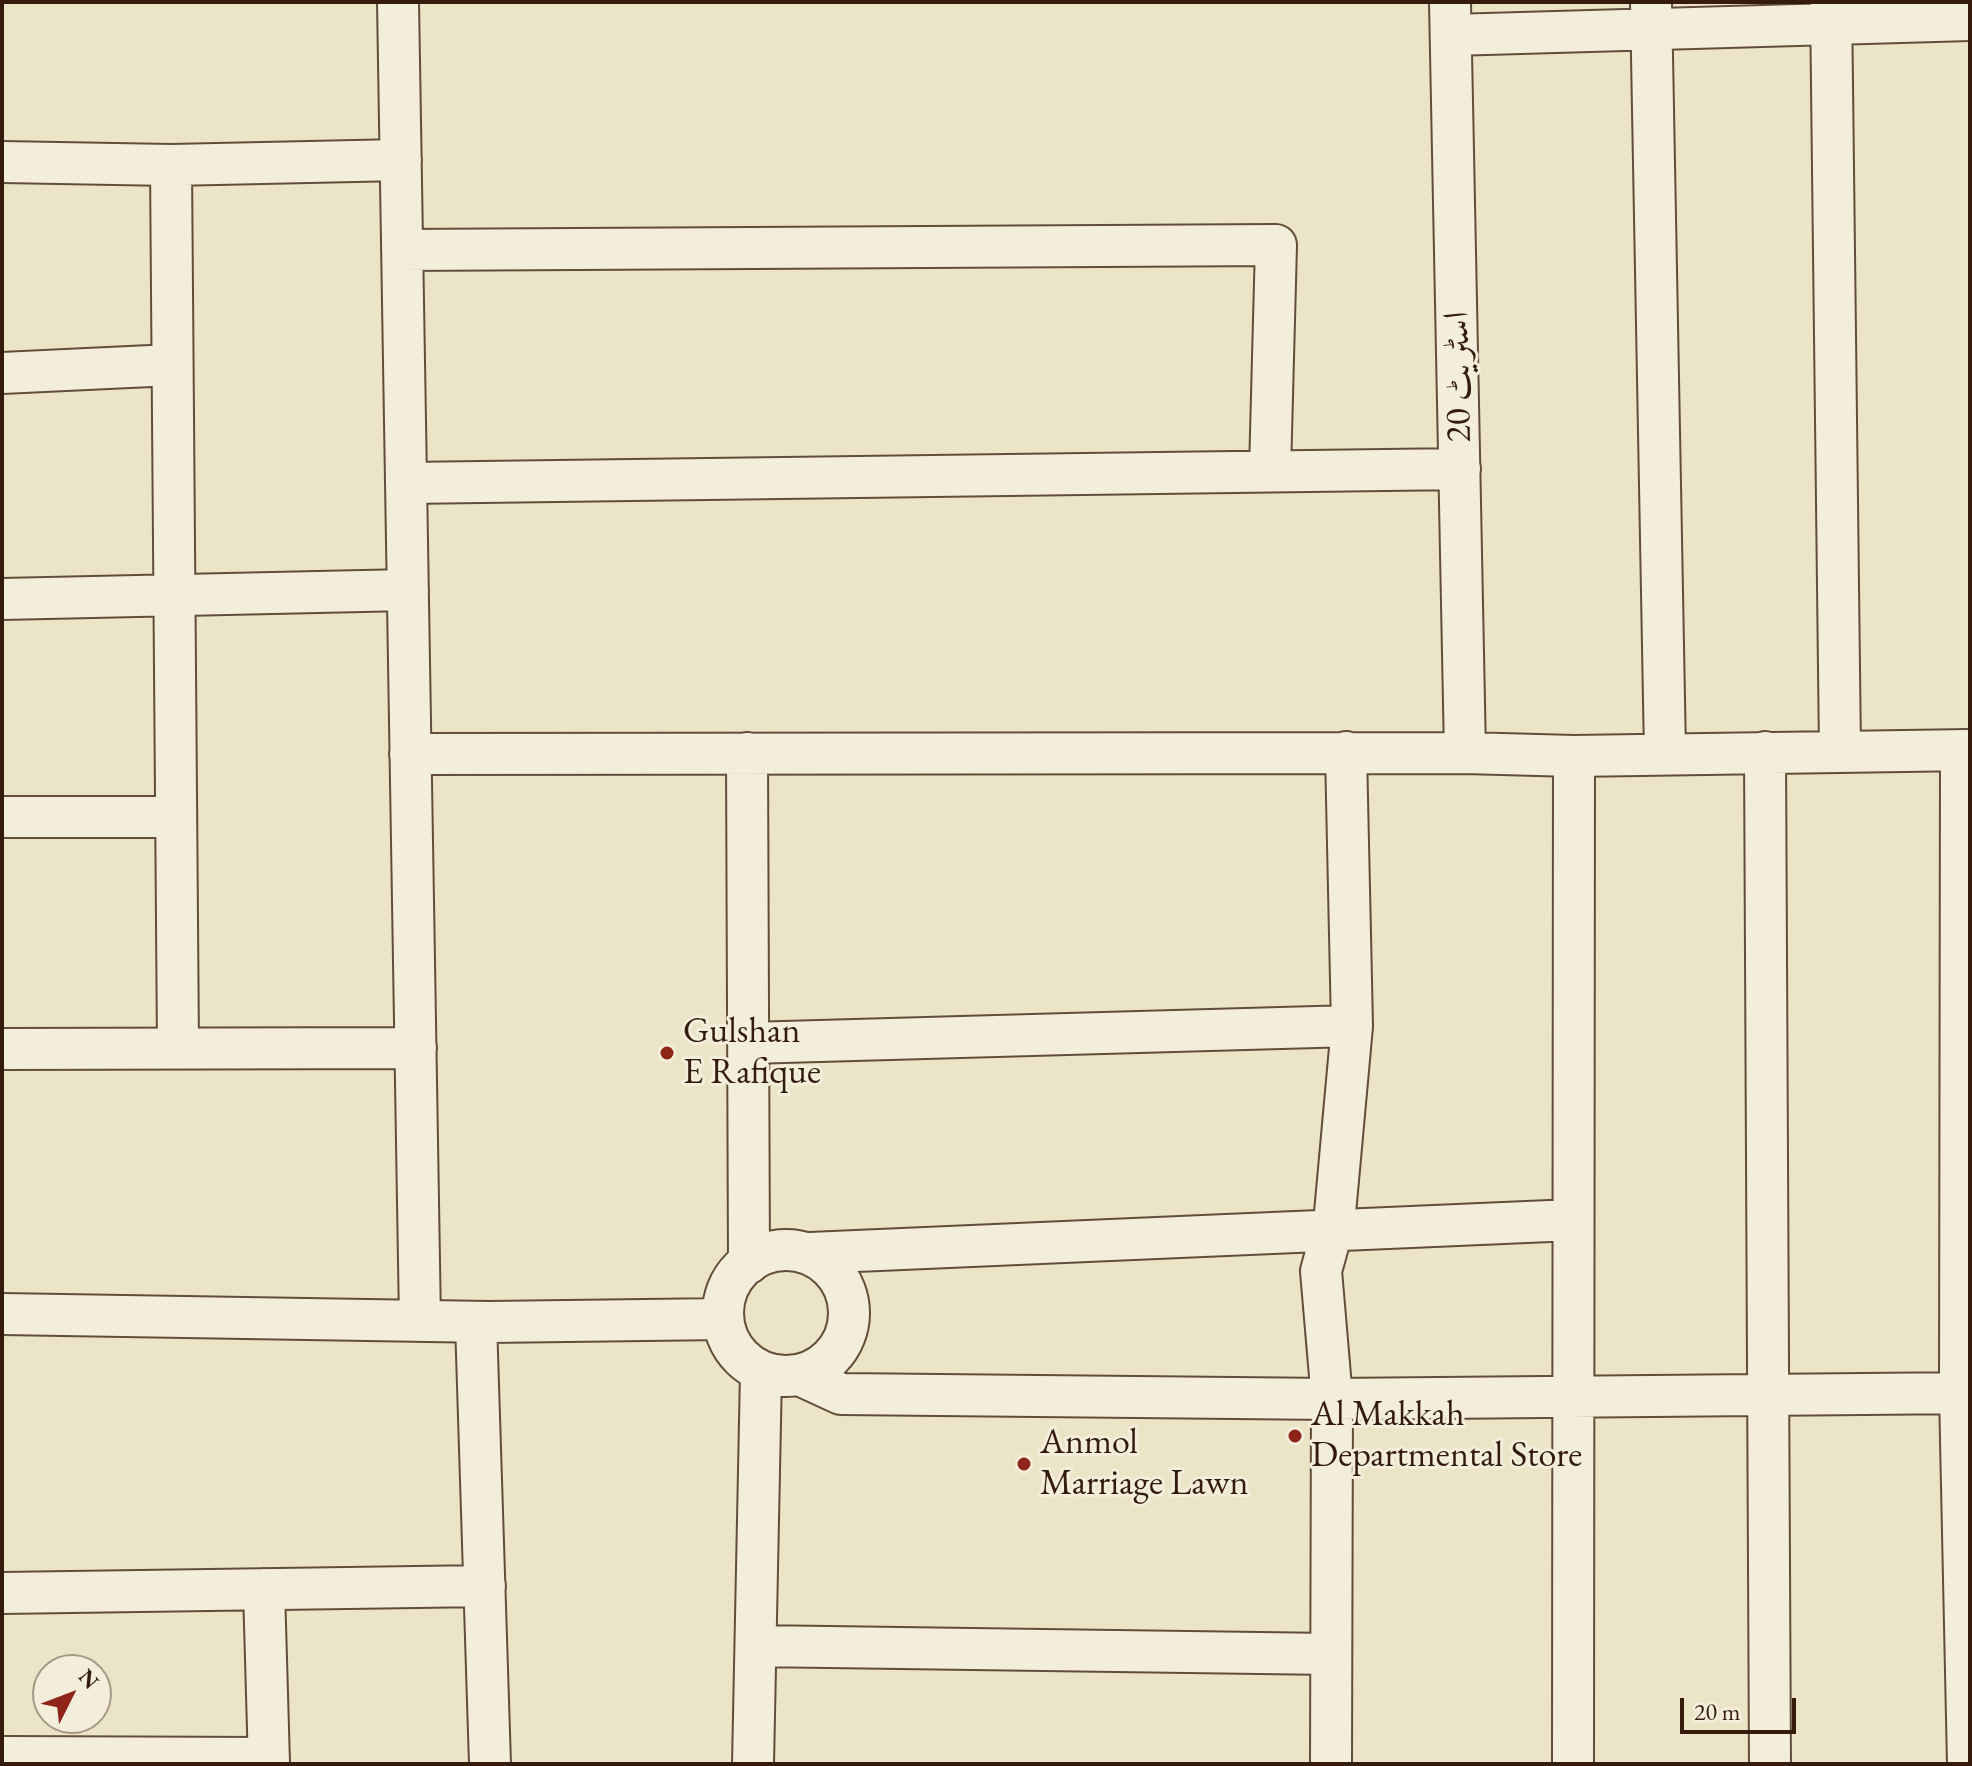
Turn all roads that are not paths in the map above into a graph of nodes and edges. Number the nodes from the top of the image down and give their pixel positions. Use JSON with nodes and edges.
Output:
{"nodes":[{"id":1,"x":398,"y":2,"type":"edge"},
{"id":2,"x":1831,"y":13,"type":"edge"},
{"id":3,"x":1651,"y":16,"type":"edge"},
{"id":4,"x":1451,"y":18,"type":"edge"},
{"id":5,"x":1970,"y":20,"type":"edge"},
{"id":6,"x":401,"y":160,"type":"junction"},
{"id":7,"x":2,"y":162,"type":"edge"},
{"id":8,"x":171,"y":165,"type":"junction"},
{"id":9,"x":402,"y":250,"type":"junction"},
{"id":10,"x":172,"y":365,"type":"junction"},
{"id":11,"x":2,"y":373,"type":"edge"},
{"id":12,"x":1460,"y":469,"type":"junction"},
{"id":13,"x":1270,"y":471,"type":"junction"},
{"id":14,"x":406,"y":483,"type":"junction"},
{"id":15,"x":408,"y":590,"type":"junction"},
{"id":16,"x":174,"y":595,"type":"junction"},
{"id":17,"x":2,"y":599,"type":"edge"},
{"id":18,"x":1965,"y":750,"type":"edge"},
{"id":19,"x":1840,"y":751,"type":"junction"},
{"id":20,"x":1346,"y":752,"type":"junction"},
{"id":21,"x":1765,"y":752,"type":"junction"},
{"id":22,"x":747,"y":753,"type":"junction"},
{"id":23,"x":1465,"y":753,"type":"junction"},
{"id":24,"x":1665,"y":753,"type":"junction"},
{"id":25,"x":410,"y":754,"type":"junction"},
{"id":26,"x":1574,"y":756,"type":"junction"},
{"id":27,"x":2,"y":817,"type":"edge"},
{"id":28,"x":176,"y":817,"type":"junction"},
{"id":29,"x":1352,"y":1026,"type":"junction"},
{"id":30,"x":748,"y":1043,"type":"junction"},
{"id":31,"x":178,"y":1047,"type":"junction"},
{"id":32,"x":416,"y":1048,"type":"junction"},
{"id":33,"x":2,"y":1049,"type":"edge"},
{"id":34,"x":1573,"y":1220,"type":"junction"},
{"id":35,"x":1332,"y":1231,"type":"junction"},
{"id":36,"x":810,"y":1253,"type":"junction"},
{"id":37,"x":749,"y":1263,"type":"junction"},
{"id":38,"x":2,"y":1314,"type":"edge"},
{"id":39,"x":723,"y":1319,"type":"junction"},
{"id":40,"x":420,"y":1321,"type":"junction"},
{"id":41,"x":476,"y":1322,"type":"junction"},
{"id":42,"x":761,"y":1373,"type":"junction"},
{"id":43,"x":802,"y":1376,"type":"junction"},
{"id":44,"x":1965,"y":1393,"type":"edge"},
{"id":45,"x":1768,"y":1394,"type":"junction"},
{"id":46,"x":1573,"y":1396,"type":"junction"},
{"id":47,"x":1332,"y":1399,"type":"junction"},
{"id":48,"x":485,"y":1586,"type":"junction"},
{"id":49,"x":264,"y":1589,"type":"junction"},
{"id":50,"x":2,"y":1593,"type":"edge"},
{"id":51,"x":756,"y":1646,"type":"junction"},
{"id":52,"x":1331,"y":1654,"type":"junction"},
{"id":53,"x":2,"y":1757,"type":"edge"},
{"id":54,"x":269,"y":1761,"type":"edge"},
{"id":55,"x":490,"y":1764,"type":"edge"},
{"id":56,"x":753,"y":1764,"type":"edge"},
{"id":57,"x":1331,"y":1764,"type":"edge"},
{"id":58,"x":1573,"y":1764,"type":"edge"},
{"id":59,"x":1770,"y":1764,"type":"edge"},
{"id":60,"x":1968,"y":1764,"type":"edge"}],
"edges":[{"from":1,"to":6,"type":"street"},
{"from":2,"to":3,"type":"street"},
{"from":2,"to":5,"type":"street"},
{"from":2,"to":19,"type":"street"},
{"from":3,"to":4,"type":"street"},
{"from":3,"to":24,"type":"street"},
{"from":4,"to":12,"type":"street","name":"اسٹریٹ 20"},
{"from":6,"to":8,"type":"street"},
{"from":6,"to":9,"type":"street"},
{"from":7,"to":8,"type":"street"},
{"from":8,"to":10,"type":"street"},
{"from":9,"to":13,"type":"street"},
{"from":9,"to":14,"type":"street"},
{"from":10,"to":11,"type":"street"},
{"from":10,"to":16,"type":"street"},
{"from":12,"to":13,"type":"street"},
{"from":12,"to":23,"type":"street","name":"اسٹریٹ 20"},
{"from":13,"to":14,"type":"street"},
{"from":14,"to":15,"type":"street"},
{"from":15,"to":16,"type":"street"},
{"from":15,"to":25,"type":"street"},
{"from":16,"to":17,"type":"street"},
{"from":16,"to":28,"type":"street"},
{"from":18,"to":19,"type":"street"},
{"from":18,"to":44,"type":"street"},
{"from":19,"to":21,"type":"street"},
{"from":20,"to":22,"type":"street"},
{"from":20,"to":23,"type":"street"},
{"from":20,"to":29,"type":"street"},
{"from":21,"to":24,"type":"street"},
{"from":21,"to":45,"type":"street"},
{"from":22,"to":25,"type":"street"},
{"from":22,"to":30,"type":"street"},
{"from":23,"to":26,"type":"street"},
{"from":24,"to":26,"type":"street"},
{"from":25,"to":32,"type":"street"},
{"from":26,"to":34,"type":"street"},
{"from":27,"to":28,"type":"street"},
{"from":28,"to":31,"type":"street"},
{"from":29,"to":30,"type":"street"},
{"from":29,"to":35,"type":"street"},
{"from":30,"to":37,"type":"street"},
{"from":31,"to":32,"type":"street"},
{"from":31,"to":33,"type":"street"},
{"from":32,"to":40,"type":"street"},
{"from":34,"to":35,"type":"street"},
{"from":34,"to":46,"type":"street"},
{"from":35,"to":36,"type":"street"},
{"from":35,"to":47,"type":"street"},
{"from":36,"to":37,"type":"street"},
{"from":36,"to":43,"type":"street"},
{"from":37,"to":39,"type":"street"},
{"from":38,"to":40,"type":"street"},
{"from":39,"to":41,"type":"street"},
{"from":39,"to":42,"type":"street"},
{"from":40,"to":41,"type":"street"},
{"from":41,"to":48,"type":"street"},
{"from":42,"to":43,"type":"street"},
{"from":42,"to":51,"type":"street"},
{"from":43,"to":47,"type":"street"},
{"from":44,"to":45,"type":"street"},
{"from":44,"to":60,"type":"street"},
{"from":45,"to":46,"type":"street"},
{"from":45,"to":59,"type":"street"},
{"from":46,"to":47,"type":"street"},
{"from":46,"to":58,"type":"street"},
{"from":47,"to":52,"type":"street"},
{"from":48,"to":49,"type":"street"},
{"from":48,"to":55,"type":"street"},
{"from":49,"to":50,"type":"street"},
{"from":49,"to":54,"type":"street"},
{"from":51,"to":52,"type":"street"},
{"from":51,"to":56,"type":"street"},
{"from":52,"to":57,"type":"street"},
{"from":53,"to":54,"type":"street"}]}
